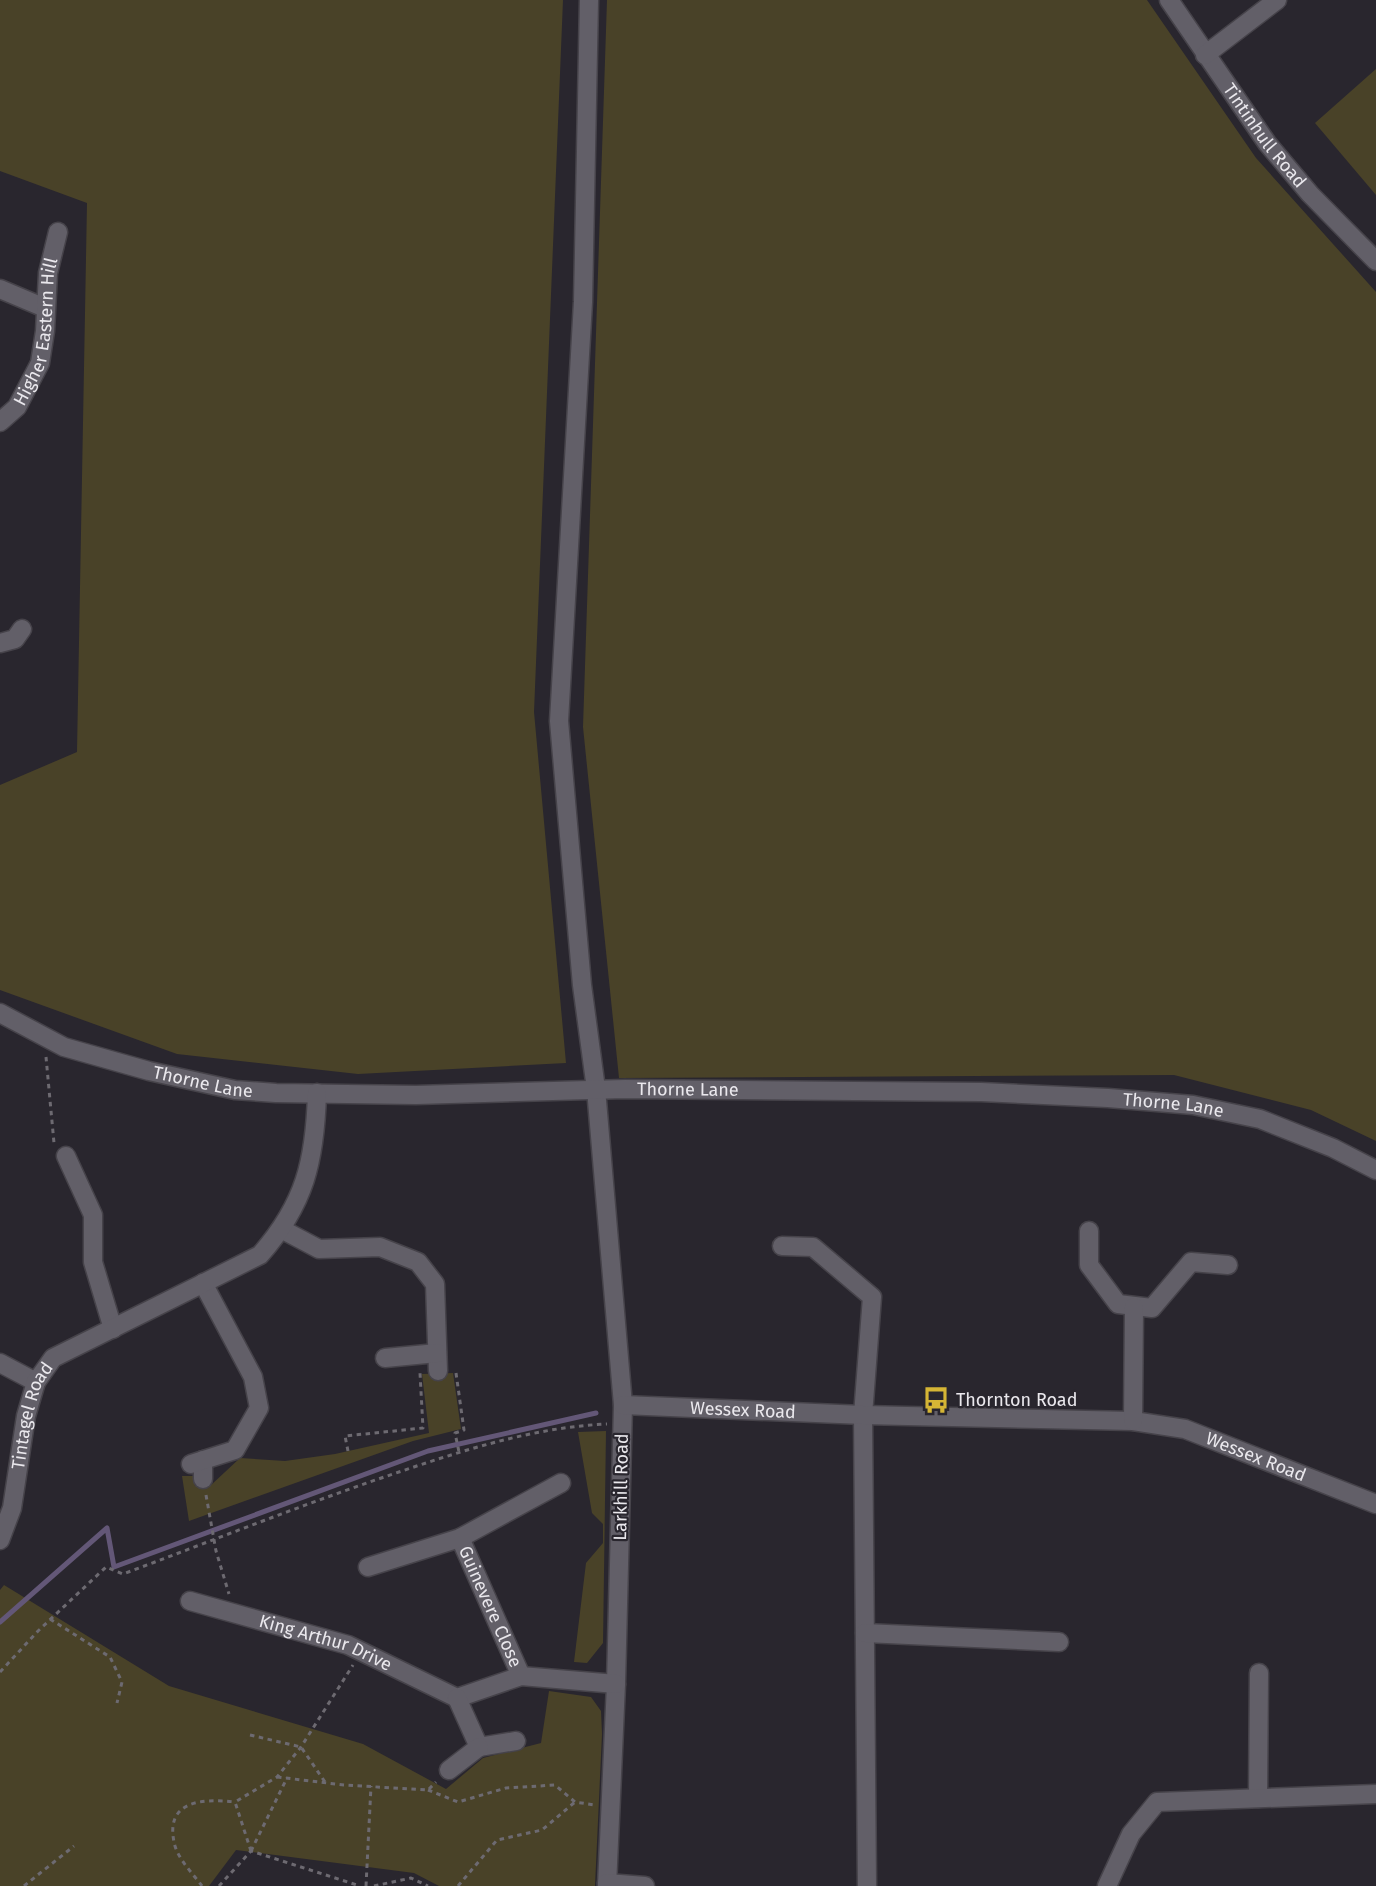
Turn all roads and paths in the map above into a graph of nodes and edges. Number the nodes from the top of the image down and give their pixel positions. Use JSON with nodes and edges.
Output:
{"nodes":[{"id":1,"x":589,"y":0,"type":"edge"},
{"id":2,"x":1169,"y":0,"type":"edge"},
{"id":3,"x":1277,"y":0,"type":"edge"},
{"id":4,"x":1205,"y":55,"type":"junction"},
{"id":5,"x":58,"y":232,"type":"dead end"},
{"id":6,"x":1376,"y":261,"type":"edge"},
{"id":7,"x":0,"y":289,"type":"edge"},
{"id":8,"x":45,"y":308,"type":"junction"},
{"id":9,"x":0,"y":422,"type":"edge"},
{"id":10,"x":22,"y":628,"type":"dead end"},
{"id":11,"x":0,"y":644,"type":"edge"},
{"id":12,"x":0,"y":1012,"type":"edge"},
{"id":13,"x":45,"y":1037,"type":"junction"},
{"id":14,"x":596,"y":1089,"type":"junction"},
{"id":15,"x":317,"y":1094,"type":"junction"},
{"id":16,"x":66,"y":1156,"type":"joint"},
{"id":17,"x":1376,"y":1170,"type":"edge"},
{"id":18,"x":283,"y":1230,"type":"junction"},
{"id":19,"x":1089,"y":1231,"type":"dead end"},
{"id":20,"x":782,"y":1246,"type":"dead end"},
{"id":21,"x":1228,"y":1265,"type":"dead end"},
{"id":22,"x":203,"y":1283,"type":"junction"},
{"id":23,"x":1134,"y":1307,"type":"junction"},
{"id":24,"x":113,"y":1329,"type":"junction"},
{"id":25,"x":437,"y":1353,"type":"junction"},
{"id":26,"x":385,"y":1358,"type":"dead end"},
{"id":27,"x":0,"y":1362,"type":"edge"},
{"id":28,"x":438,"y":1371,"type":"joint"},
{"id":29,"x":418,"y":1373,"type":"dead end"},
{"id":30,"x":36,"y":1382,"type":"junction"},
{"id":31,"x":623,"y":1414,"type":"junction"},
{"id":32,"x":863,"y":1415,"type":"junction"},
{"id":33,"x":1133,"y":1421,"type":"junction"},
{"id":34,"x":348,"y":1451,"type":"dead end"},
{"id":35,"x":459,"y":1453,"type":"junction"},
{"id":36,"x":203,"y":1479,"type":"joint"},
{"id":37,"x":561,"y":1483,"type":"dead end"},
{"id":38,"x":1376,"y":1504,"type":"edge"},
{"id":39,"x":214,"y":1538,"type":"junction"},
{"id":40,"x":460,"y":1538,"type":"junction"},
{"id":41,"x":0,"y":1540,"type":"edge"},
{"id":42,"x":368,"y":1568,"type":"dead end"},
{"id":43,"x":190,"y":1600,"type":"dead end"},
{"id":44,"x":236,"y":1614,"type":"junction"},
{"id":45,"x":50,"y":1619,"type":"junction"},
{"id":46,"x":865,"y":1633,"type":"junction"},
{"id":47,"x":1059,"y":1642,"type":"dead end"},
{"id":48,"x":362,"y":1651,"type":"junction"},
{"id":49,"x":0,"y":1672,"type":"edge"},
{"id":50,"x":1259,"y":1673,"type":"dead end"},
{"id":51,"x":521,"y":1676,"type":"junction"},
{"id":52,"x":616,"y":1684,"type":"junction"},
{"id":53,"x":457,"y":1698,"type":"junction"},
{"id":54,"x":117,"y":1703,"type":"dead end"},
{"id":55,"x":250,"y":1735,"type":"dead end"},
{"id":56,"x":516,"y":1741,"type":"dead end"},
{"id":57,"x":301,"y":1747,"type":"junction"},
{"id":58,"x":479,"y":1747,"type":"junction"},
{"id":59,"x":449,"y":1770,"type":"joint"},
{"id":60,"x":277,"y":1777,"type":"junction"},
{"id":61,"x":287,"y":1778,"type":"junction"},
{"id":62,"x":325,"y":1782,"type":"junction"},
{"id":63,"x":371,"y":1786,"type":"junction"},
{"id":64,"x":428,"y":1790,"type":"junction"},
{"id":65,"x":1376,"y":1794,"type":"edge"},
{"id":66,"x":1258,"y":1798,"type":"junction"},
{"id":67,"x":234,"y":1802,"type":"junction"},
{"id":68,"x":575,"y":1802,"type":"junction"},
{"id":69,"x":597,"y":1805,"type":"dead end"},
{"id":70,"x":74,"y":1846,"type":"dead end"},
{"id":71,"x":251,"y":1851,"type":"junction"},
{"id":72,"x":607,"y":1885,"type":"edge"},
{"id":73,"x":24,"y":1886,"type":"edge"},
{"id":74,"x":202,"y":1886,"type":"edge"},
{"id":75,"x":219,"y":1886,"type":"edge"},
{"id":76,"x":360,"y":1886,"type":"edge"},
{"id":77,"x":366,"y":1886,"type":"edge"},
{"id":78,"x":374,"y":1886,"type":"edge"},
{"id":79,"x":428,"y":1886,"type":"edge"},
{"id":80,"x":459,"y":1886,"type":"edge"},
{"id":81,"x":645,"y":1886,"type":"edge"},
{"id":82,"x":867,"y":1886,"type":"edge"},
{"id":83,"x":1107,"y":1886,"type":"edge"}],
"edges":[{"from":1,"to":14,"type":"street","name":"Larkhill Road"},
{"from":2,"to":4,"type":"street","name":"Tintinhull Road"},
{"from":3,"to":4,"type":"street"},
{"from":4,"to":6,"type":"street","name":"Tintinhull Road"},
{"from":5,"to":8,"type":"street","name":"Higher Eastern Hill"},
{"from":7,"to":8,"type":"street"},
{"from":8,"to":9,"type":"street","name":"Higher Eastern Hill"},
{"from":10,"to":11,"type":"street"},
{"from":12,"to":13,"type":"street","name":"Thorne Lane"},
{"from":13,"to":15,"type":"street","name":"Thorne Lane"},
{"from":13,"to":16,"type":"path"},
{"from":14,"to":15,"type":"street","name":"Thorne Lane"},
{"from":14,"to":17,"type":"street","name":"Thorne Lane"},
{"from":14,"to":31,"type":"street","name":"Larkhill Road"},
{"from":15,"to":18,"type":"street","name":"Tintagel Road"},
{"from":16,"to":24,"type":"street"},
{"from":18,"to":22,"type":"street","name":"Tintagel Road"},
{"from":18,"to":25,"type":"street"},
{"from":19,"to":23,"type":"street"},
{"from":20,"to":32,"type":"street"},
{"from":21,"to":23,"type":"street"},
{"from":22,"to":24,"type":"street","name":"Tintagel Road"},
{"from":22,"to":36,"type":"street"},
{"from":23,"to":33,"type":"street"},
{"from":24,"to":30,"type":"street","name":"Tintagel Road"},
{"from":25,"to":26,"type":"street"},
{"from":25,"to":28,"type":"street"},
{"from":27,"to":30,"type":"street"},
{"from":28,"to":35,"type":"path"},
{"from":29,"to":34,"type":"path"},
{"from":30,"to":41,"type":"street","name":"Tintagel Road"},
{"from":31,"to":32,"type":"street","name":"Wessex Road"},
{"from":31,"to":35,"type":"path"},
{"from":31,"to":52,"type":"street","name":"Larkhill Road"},
{"from":32,"to":33,"type":"street","name":"Wessex Road"},
{"from":32,"to":46,"type":"street"},
{"from":33,"to":38,"type":"street","name":"Wessex Road"},
{"from":35,"to":39,"type":"path"},
{"from":36,"to":39,"type":"path"},
{"from":37,"to":40,"type":"street","name":"Guinevere Close"},
{"from":39,"to":44,"type":"path"},
{"from":39,"to":45,"type":"path"},
{"from":40,"to":42,"type":"street","name":"Guinevere Close"},
{"from":40,"to":51,"type":"street","name":"Guinevere Close"},
{"from":43,"to":44,"type":"street","name":"King Arthur Drive"},
{"from":44,"to":48,"type":"street","name":"King Arthur Drive"},
{"from":45,"to":49,"type":"path"},
{"from":45,"to":54,"type":"path"},
{"from":46,"to":47,"type":"street"},
{"from":46,"to":82,"type":"street"},
{"from":48,"to":53,"type":"street","name":"King Arthur Drive"},
{"from":48,"to":57,"type":"path"},
{"from":50,"to":66,"type":"street"},
{"from":51,"to":52,"type":"street"},
{"from":51,"to":53,"type":"street"},
{"from":52,"to":72,"type":"street","name":"Larkhill Road"},
{"from":53,"to":58,"type":"street"},
{"from":55,"to":57,"type":"path"},
{"from":56,"to":58,"type":"street"},
{"from":57,"to":60,"type":"path"},
{"from":57,"to":62,"type":"path"},
{"from":58,"to":59,"type":"street"},
{"from":59,"to":64,"type":"path"},
{"from":60,"to":61,"type":"path"},
{"from":60,"to":67,"type":"path"},
{"from":61,"to":62,"type":"path"},
{"from":61,"to":71,"type":"path"},
{"from":62,"to":63,"type":"path"},
{"from":63,"to":64,"type":"path"},
{"from":63,"to":77,"type":"path"},
{"from":64,"to":68,"type":"path"},
{"from":65,"to":66,"type":"street"},
{"from":66,"to":83,"type":"street"},
{"from":67,"to":71,"type":"path"},
{"from":67,"to":74,"type":"path"},
{"from":68,"to":69,"type":"path"},
{"from":68,"to":80,"type":"path"},
{"from":70,"to":73,"type":"path"},
{"from":71,"to":75,"type":"path"},
{"from":71,"to":76,"type":"path"},
{"from":72,"to":81,"type":"street"},
{"from":78,"to":79,"type":"path"}]}
